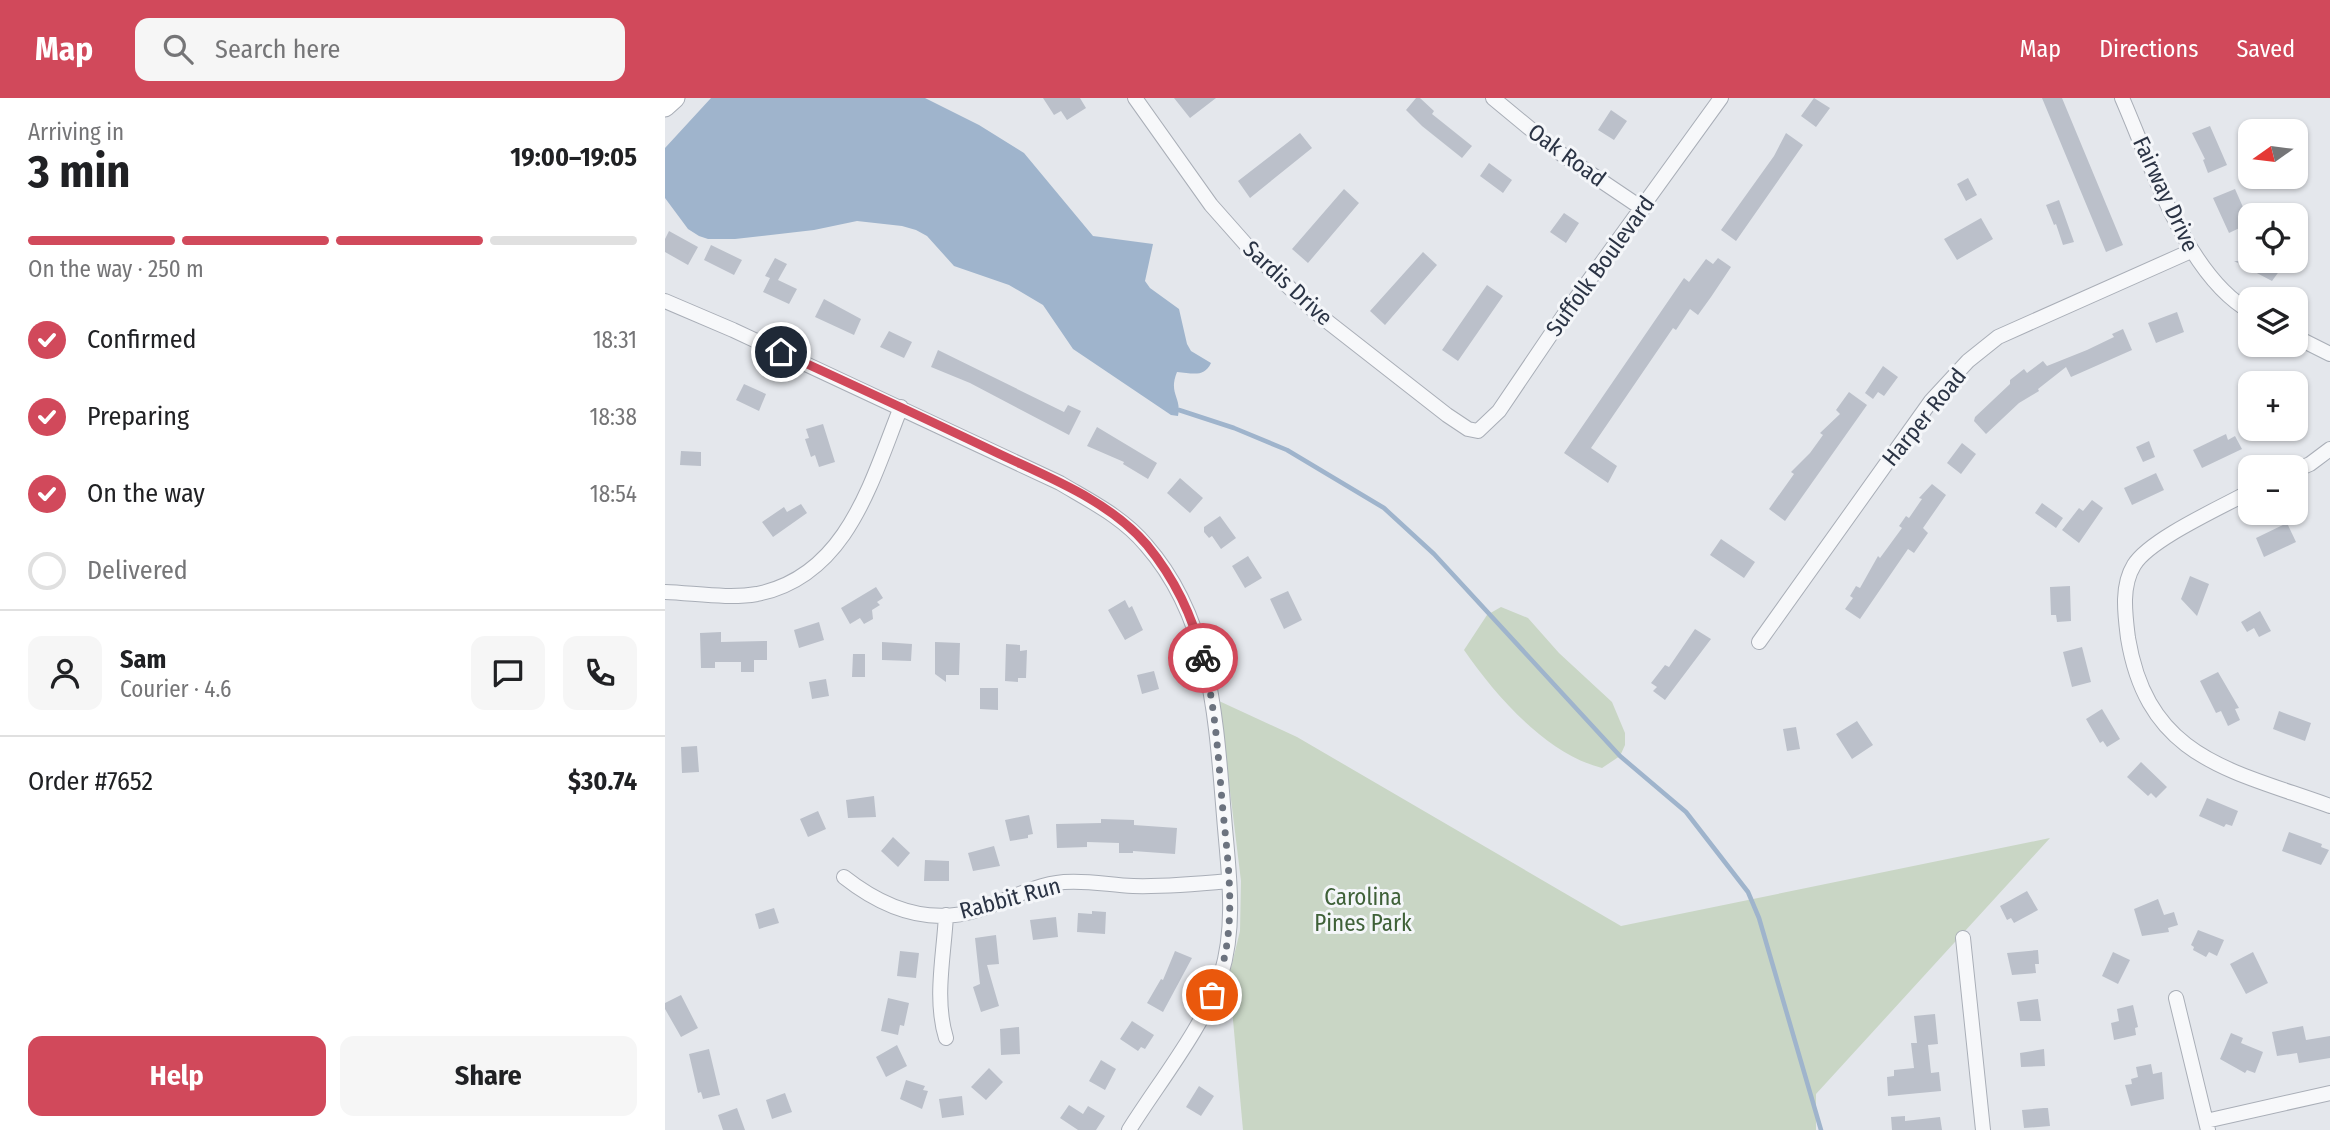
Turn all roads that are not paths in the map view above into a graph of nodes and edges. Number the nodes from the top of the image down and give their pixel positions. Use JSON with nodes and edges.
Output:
{"nodes":[{"id":1,"x":675,"y":98,"type":"edge"},
{"id":2,"x":1135,"y":98,"type":"edge"},
{"id":3,"x":1493,"y":98,"type":"edge"},
{"id":4,"x":1721,"y":98,"type":"edge"},
{"id":5,"x":2122,"y":98,"type":"edge"},
{"id":6,"x":665,"y":107,"type":"edge"},
{"id":7,"x":1643,"y":209,"type":"junction"},
{"id":8,"x":2191,"y":251,"type":"junction"},
{"id":9,"x":665,"y":301,"type":"edge"},
{"id":10,"x":2238,"y":301,"type":"edge"},
{"id":11,"x":2308,"y":343,"type":"edge"},
{"id":12,"x":2330,"y":354,"type":"edge"},
{"id":13,"x":901,"y":407,"type":"junction"},
{"id":14,"x":1478,"y":431,"type":"joint"},
{"id":15,"x":2330,"y":449,"type":"edge"},
{"id":16,"x":2308,"y":463,"type":"edge"},
{"id":17,"x":2238,"y":498,"type":"edge"},
{"id":18,"x":665,"y":592,"type":"edge"},
{"id":19,"x":1759,"y":642,"type":"dead end"},
{"id":20,"x":2330,"y":806,"type":"edge"},
{"id":21,"x":843,"y":877,"type":"dead end"},
{"id":22,"x":1229,"y":881,"type":"junction"},
{"id":23,"x":946,"y":915,"type":"junction"},
{"id":24,"x":1963,"y":938,"type":"dead end"},
{"id":25,"x":2176,"y":998,"type":"dead end"},
{"id":26,"x":946,"y":1038,"type":"dead end"},
{"id":27,"x":2330,"y":1093,"type":"edge"},
{"id":28,"x":2207,"y":1126,"type":"edge"},
{"id":29,"x":1129,"y":1130,"type":"edge"},
{"id":30,"x":1983,"y":1130,"type":"edge"}],
"edges":[{"from":1,"to":6,"type":"street"},
{"from":2,"to":14,"type":"street","name":"Sardis Drive"},
{"from":3,"to":7,"type":"street","name":"Oak Road"},
{"from":4,"to":7,"type":"street","name":"Suffolk Boulevard"},
{"from":5,"to":8,"type":"street","name":"Fairway Drive"},
{"from":7,"to":14,"type":"street","name":"Suffolk Boulevard"},
{"from":8,"to":10,"type":"street","name":"Fairway Drive"},
{"from":8,"to":19,"type":"street","name":"Harper Road"},
{"from":9,"to":13,"type":"street"},
{"from":11,"to":12,"type":"street"},
{"from":13,"to":18,"type":"street"},
{"from":13,"to":22,"type":"street"},
{"from":15,"to":16,"type":"street"},
{"from":17,"to":20,"type":"street"},
{"from":21,"to":23,"type":"street","name":"Rabbit Run"},
{"from":22,"to":23,"type":"street","name":"Rabbit Run"},
{"from":22,"to":29,"type":"street"},
{"from":23,"to":26,"type":"street"},
{"from":24,"to":30,"type":"street"},
{"from":25,"to":28,"type":"street"},
{"from":27,"to":28,"type":"street"}]}
